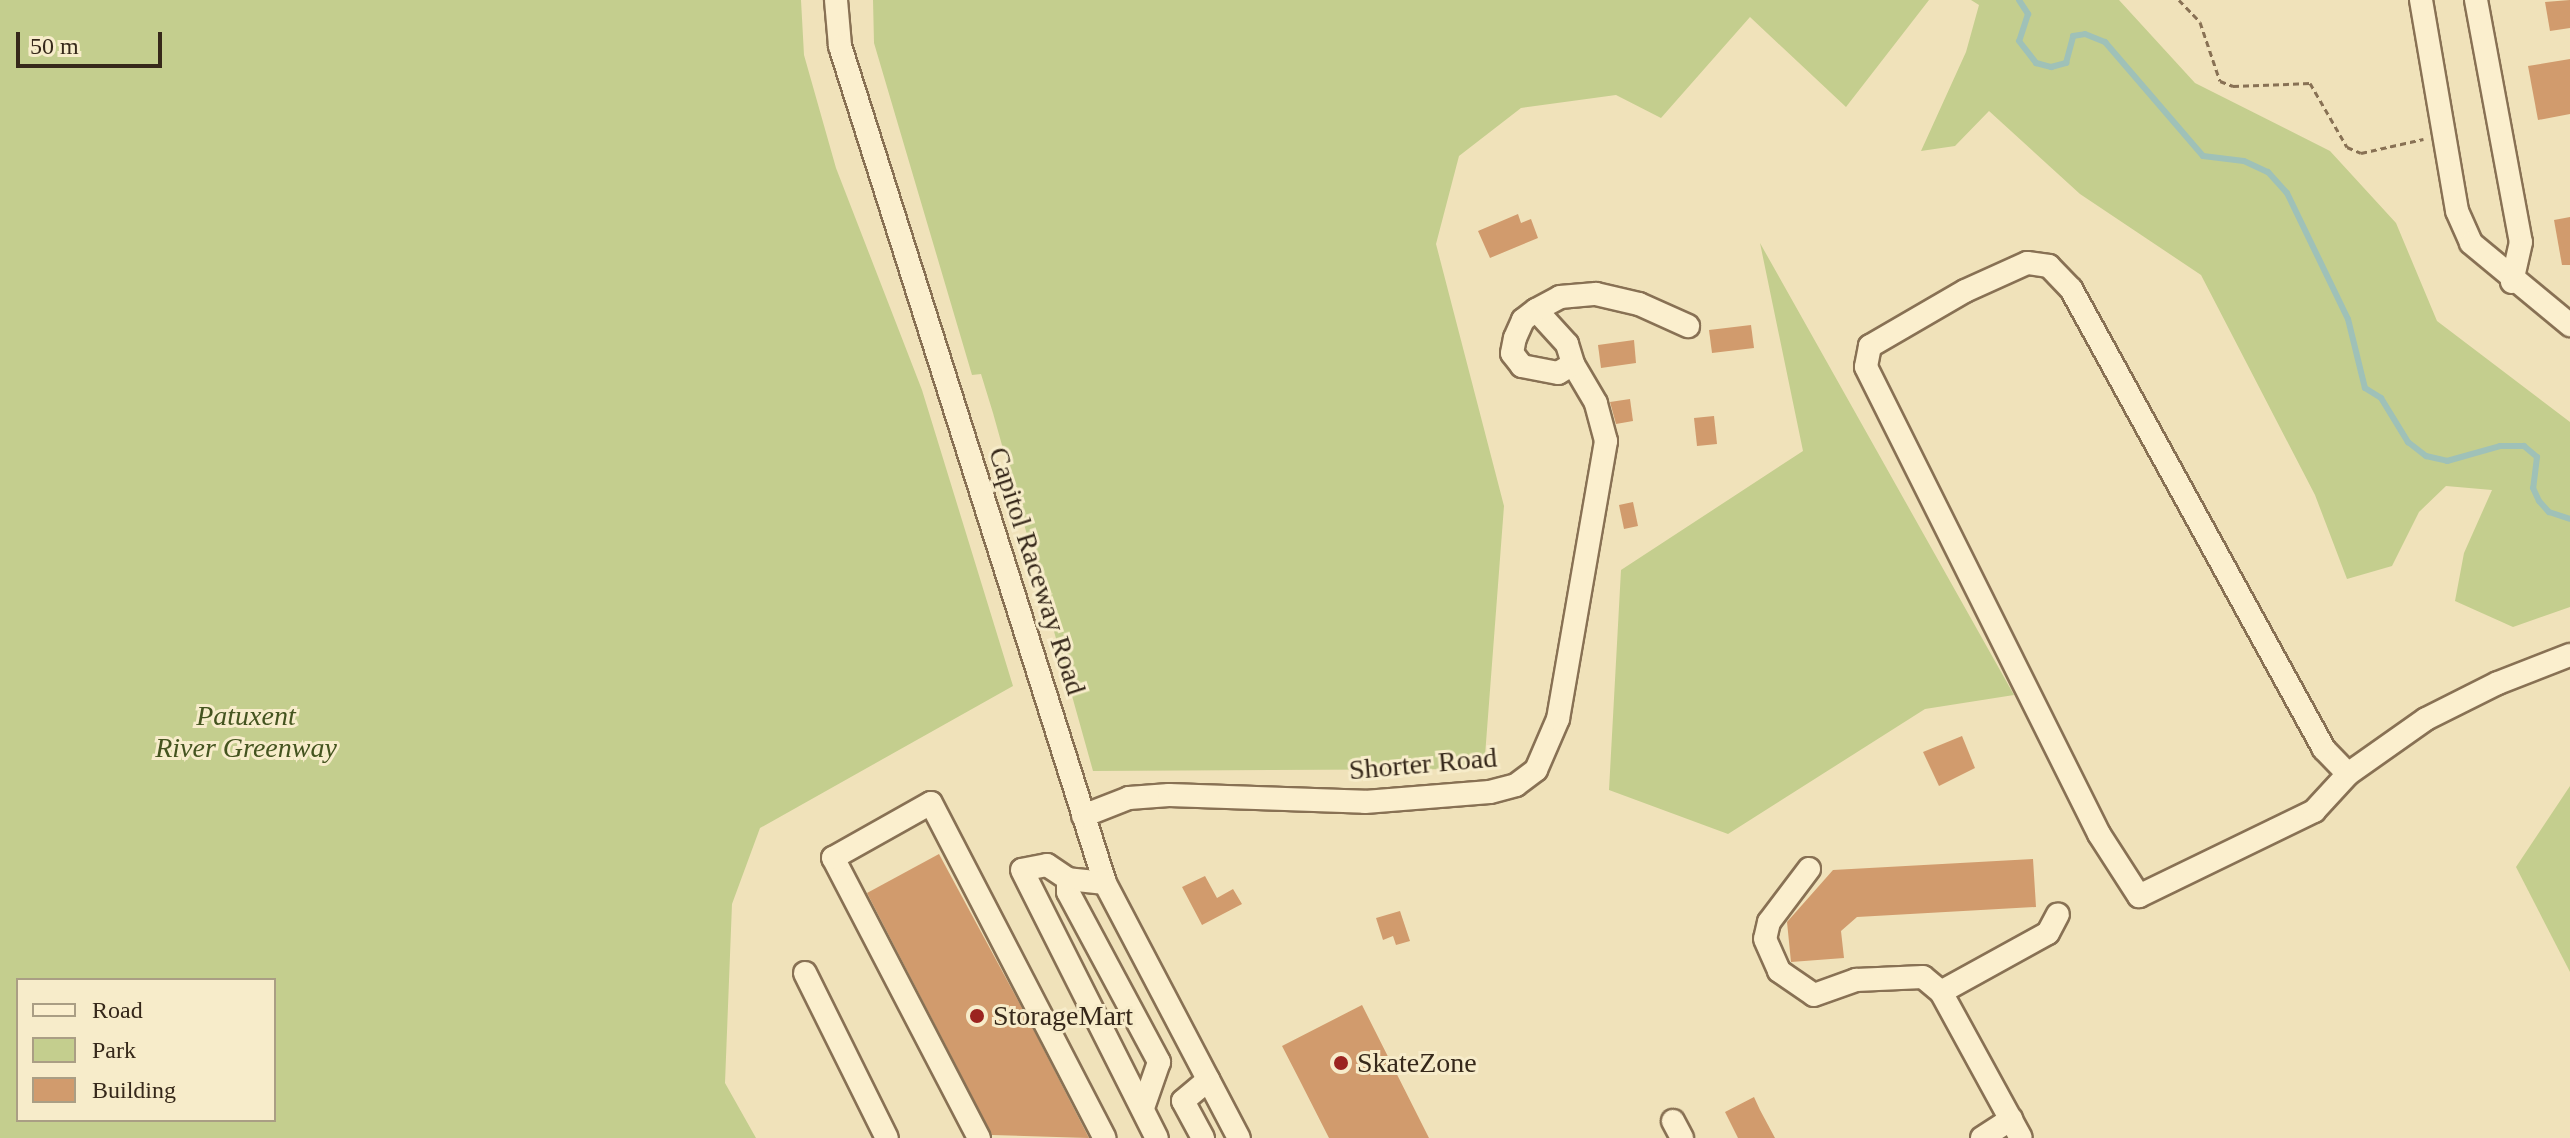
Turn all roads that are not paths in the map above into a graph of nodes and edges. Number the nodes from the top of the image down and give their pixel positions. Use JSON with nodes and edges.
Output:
{"nodes":[{"id":1,"x":836,"y":0,"type":"edge"},
{"id":2,"x":2421,"y":0,"type":"edge"},
{"id":3,"x":2476,"y":0,"type":"edge"},
{"id":4,"x":2512,"y":282,"type":"junction"},
{"id":5,"x":1536,"y":310,"type":"junction"},
{"id":6,"x":2570,"y":325,"type":"edge"},
{"id":7,"x":1688,"y":326,"type":"dead end"},
{"id":8,"x":1573,"y":364,"type":"junction"},
{"id":9,"x":2570,"y":655,"type":"edge"},
{"id":10,"x":2348,"y":774,"type":"junction"},
{"id":11,"x":1083,"y":816,"type":"junction"},
{"id":12,"x":1809,"y":869,"type":"dead end"},
{"id":13,"x":1068,"y":879,"type":"junction"},
{"id":14,"x":1105,"y":883,"type":"junction"},
{"id":15,"x":2058,"y":914,"type":"dead end"},
{"id":16,"x":805,"y":973,"type":"dead end"},
{"id":17,"x":1941,"y":992,"type":"junction"},
{"id":18,"x":1208,"y":1080,"type":"junction"},
{"id":19,"x":1144,"y":1105,"type":"junction"},
{"id":20,"x":2016,"y":1129,"type":"edge"},
{"id":21,"x":887,"y":1138,"type":"edge"},
{"id":22,"x":979,"y":1138,"type":"edge"},
{"id":23,"x":1105,"y":1138,"type":"edge"},
{"id":24,"x":1157,"y":1138,"type":"edge"},
{"id":25,"x":1203,"y":1138,"type":"edge"},
{"id":26,"x":1239,"y":1138,"type":"edge"},
{"id":27,"x":1982,"y":1138,"type":"edge"}],
"edges":[{"from":1,"to":11,"type":"street","name":"Capitol Raceway Road"},
{"from":2,"to":4,"type":"street"},
{"from":3,"to":4,"type":"street"},
{"from":4,"to":6,"type":"street"},
{"from":5,"to":7,"type":"street"},
{"from":5,"to":8,"type":"street","name":"Shorter Road"},
{"from":5,"to":8,"type":"street"},
{"from":8,"to":11,"type":"street","name":"Shorter Road"},
{"from":9,"to":10,"type":"street"},
{"from":10,"to":10,"type":"street"},
{"from":11,"to":14,"type":"street","name":"Capitol Raceway Road"},
{"from":12,"to":17,"type":"street"},
{"from":13,"to":14,"type":"street"},
{"from":13,"to":19,"type":"street"},
{"from":13,"to":19,"type":"street"},
{"from":14,"to":18,"type":"street","name":"Capitol Raceway Road"},
{"from":15,"to":17,"type":"street"},
{"from":16,"to":21,"type":"street"},
{"from":17,"to":20,"type":"street"},
{"from":18,"to":25,"type":"street"},
{"from":18,"to":26,"type":"street","name":"Capitol Raceway Road"},
{"from":19,"to":24,"type":"street"},
{"from":20,"to":27,"type":"street"},
{"from":22,"to":23,"type":"street"}]}
